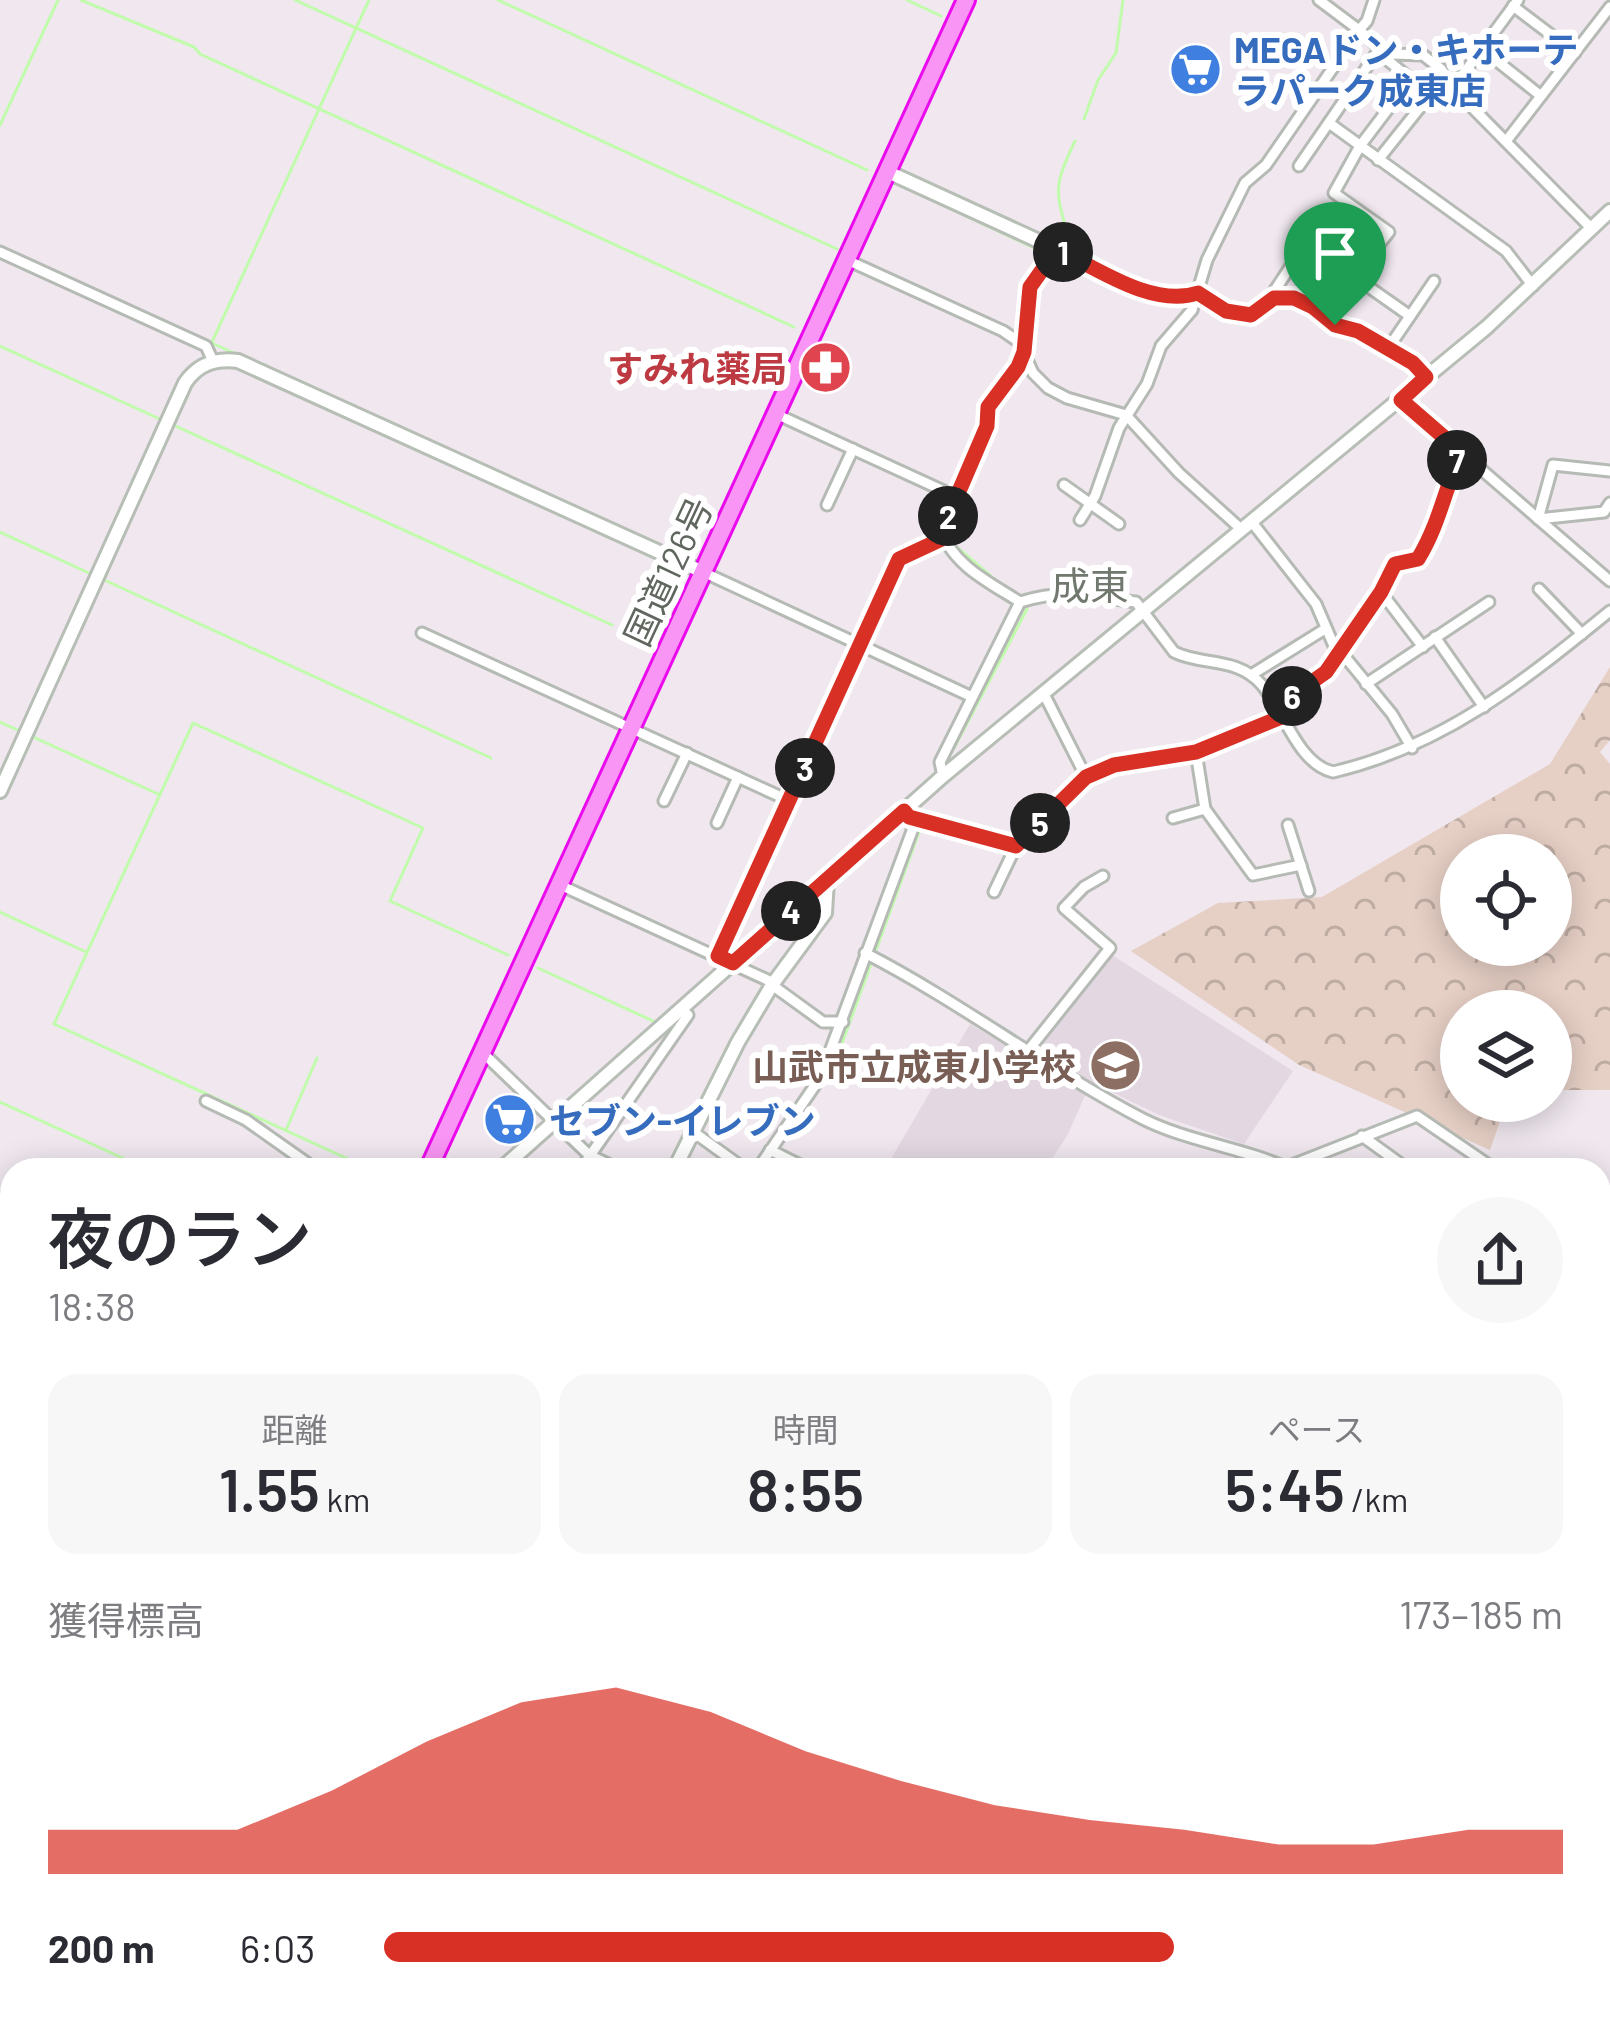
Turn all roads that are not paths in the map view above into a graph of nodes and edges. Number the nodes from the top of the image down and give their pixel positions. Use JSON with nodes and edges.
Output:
{"nodes":[{"id":1,"x":966,"y":0,"type":"edge"},
{"id":2,"x":1319,"y":0,"type":"edge"},
{"id":3,"x":1374,"y":0,"type":"edge"},
{"id":4,"x":1516,"y":3,"type":"edge"},
{"id":5,"x":1610,"y":8,"type":"edge"},
{"id":6,"x":1359,"y":30,"type":"junction"},
{"id":7,"x":1380,"y":49,"type":"junction"},
{"id":8,"x":1482,"y":49,"type":"junction"},
{"id":9,"x":1575,"y":53,"type":"junction"},
{"id":10,"x":1410,"y":80,"type":"junction"},
{"id":11,"x":1453,"y":88,"type":"junction"},
{"id":12,"x":1541,"y":96,"type":"junction"},
{"id":13,"x":1329,"y":123,"type":"junction"},
{"id":14,"x":1507,"y":140,"type":"junction"},
{"id":15,"x":1360,"y":146,"type":"junction"},
{"id":16,"x":1378,"y":160,"type":"junction"},
{"id":17,"x":1299,"y":166,"type":"dead end"},
{"id":18,"x":888,"y":172,"type":"junction"},
{"id":19,"x":1610,"y":212,"type":"edge"},
{"id":20,"x":1592,"y":229,"type":"junction"},
{"id":21,"x":1057,"y":249,"type":"junction"},
{"id":22,"x":0,"y":252,"type":"edge"},
{"id":23,"x":847,"y":260,"type":"junction"},
{"id":24,"x":1089,"y":264,"type":"joint"},
{"id":25,"x":1354,"y":276,"type":"junction"},
{"id":26,"x":1434,"y":281,"type":"dead end"},
{"id":27,"x":1533,"y":286,"type":"junction"},
{"id":28,"x":1198,"y":293,"type":"junction"},
{"id":29,"x":1274,"y":298,"type":"junction"},
{"id":30,"x":1410,"y":316,"type":"junction"},
{"id":31,"x":1387,"y":350,"type":"junction"},
{"id":32,"x":1024,"y":352,"type":"junction"},
{"id":33,"x":213,"y":361,"type":"junction"},
{"id":34,"x":1426,"y":377,"type":"junction"},
{"id":35,"x":1401,"y":400,"type":"junction"},
{"id":36,"x":775,"y":414,"type":"junction"},
{"id":37,"x":1126,"y":416,"type":"junction"},
{"id":38,"x":853,"y":449,"type":"junction"},
{"id":39,"x":1461,"y":452,"type":"junction"},
{"id":40,"x":1610,"y":471,"type":"edge"},
{"id":41,"x":1064,"y":485,"type":"dead end"},
{"id":42,"x":957,"y":496,"type":"junction"},
{"id":43,"x":1610,"y":503,"type":"edge"},
{"id":44,"x":1089,"y":504,"type":"junction"},
{"id":45,"x":827,"y":506,"type":"dead end"},
{"id":46,"x":1538,"y":518,"type":"junction"},
{"id":47,"x":1080,"y":520,"type":"dead end"},
{"id":48,"x":1119,"y":524,"type":"dead end"},
{"id":49,"x":1246,"y":525,"type":"junction"},
{"id":50,"x":944,"y":538,"type":"junction"},
{"id":51,"x":703,"y":572,"type":"junction"},
{"id":52,"x":1610,"y":581,"type":"edge"},
{"id":53,"x":1539,"y":590,"type":"dead end"},
{"id":54,"x":1381,"y":592,"type":"junction"},
{"id":55,"x":1020,"y":602,"type":"junction"},
{"id":56,"x":1489,"y":602,"type":"dead end"},
{"id":57,"x":1144,"y":608,"type":"junction"},
{"id":58,"x":1610,"y":611,"type":"edge"},
{"id":59,"x":1325,"y":629,"type":"junction"},
{"id":60,"x":422,"y":633,"type":"dead end"},
{"id":61,"x":1582,"y":634,"type":"junction"},
{"id":62,"x":1436,"y":637,"type":"junction"},
{"id":63,"x":860,"y":644,"type":"junction"},
{"id":64,"x":1423,"y":647,"type":"junction"},
{"id":65,"x":1337,"y":653,"type":"junction"},
{"id":66,"x":1251,"y":675,"type":"junction"},
{"id":67,"x":1366,"y":684,"type":"junction"},
{"id":68,"x":1043,"y":692,"type":"junction"},
{"id":69,"x":970,"y":696,"type":"junction"},
{"id":70,"x":1484,"y":707,"type":"junction"},
{"id":71,"x":1281,"y":711,"type":"junction"},
{"id":72,"x":632,"y":727,"type":"junction"},
{"id":73,"x":1412,"y":748,"type":"junction"},
{"id":74,"x":1196,"y":752,"type":"junction"},
{"id":75,"x":687,"y":753,"type":"junction"},
{"id":76,"x":943,"y":776,"type":"junction"},
{"id":77,"x":738,"y":777,"type":"junction"},
{"id":78,"x":1086,"y":777,"type":"junction"},
{"id":79,"x":0,"y":791,"type":"edge"},
{"id":80,"x":664,"y":801,"type":"dead end"},
{"id":81,"x":790,"y":801,"type":"junction"},
{"id":82,"x":1205,"y":809,"type":"junction"},
{"id":83,"x":907,"y":814,"type":"junction"},
{"id":84,"x":1174,"y":818,"type":"dead end"},
{"id":85,"x":717,"y":823,"type":"dead end"},
{"id":86,"x":1288,"y":825,"type":"dead end"},
{"id":87,"x":1016,"y":846,"type":"junction"},
{"id":88,"x":1301,"y":865,"type":"junction"},
{"id":89,"x":1103,"y":876,"type":"dead end"},
{"id":90,"x":827,"y":880,"type":"junction"},
{"id":91,"x":560,"y":885,"type":"junction"},
{"id":92,"x":1310,"y":891,"type":"dead end"},
{"id":93,"x":994,"y":892,"type":"dead end"},
{"id":94,"x":870,"y":955,"type":"junction"},
{"id":95,"x":718,"y":956,"type":"junction"},
{"id":96,"x":733,"y":963,"type":"junction"},
{"id":97,"x":774,"y":984,"type":"junction"},
{"id":98,"x":681,"y":1010,"type":"junction"},
{"id":99,"x":843,"y":1022,"type":"junction"},
{"id":100,"x":1027,"y":1052,"type":"junction"},
{"id":101,"x":483,"y":1053,"type":"junction"},
{"id":102,"x":206,"y":1101,"type":"dead end"},
{"id":103,"x":555,"y":1122,"type":"junction"},
{"id":104,"x":692,"y":1131,"type":"junction"},
{"id":105,"x":1362,"y":1136,"type":"junction"},
{"id":106,"x":770,"y":1150,"type":"junction"},
{"id":107,"x":589,"y":1155,"type":"junction"},
{"id":108,"x":300,"y":1158,"type":"edge"},
{"id":109,"x":434,"y":1158,"type":"edge"},
{"id":110,"x":514,"y":1158,"type":"edge"},
{"id":111,"x":587,"y":1158,"type":"edge"},
{"id":112,"x":595,"y":1158,"type":"edge"},
{"id":113,"x":680,"y":1158,"type":"edge"},
{"id":114,"x":729,"y":1158,"type":"edge"},
{"id":115,"x":765,"y":1158,"type":"edge"},
{"id":116,"x":786,"y":1158,"type":"edge"},
{"id":117,"x":1257,"y":1158,"type":"edge"},
{"id":118,"x":1314,"y":1158,"type":"edge"},
{"id":119,"x":1392,"y":1158,"type":"edge"},
{"id":120,"x":1478,"y":1158,"type":"edge"}],
"edges":[{"from":1,"to":18,"type":"highway","name":"国道126号"},
{"from":2,"to":6,"type":"street"},
{"from":3,"to":6,"type":"street"},
{"from":4,"to":8,"type":"street"},
{"from":4,"to":9,"type":"street"},
{"from":5,"to":9,"type":"street"},
{"from":6,"to":7,"type":"street"},
{"from":6,"to":28,"type":"street"},
{"from":7,"to":10,"type":"street"},
{"from":7,"to":11,"type":"street"},
{"from":7,"to":13,"type":"street"},
{"from":8,"to":11,"type":"street"},
{"from":8,"to":12,"type":"street"},
{"from":9,"to":12,"type":"street"},
{"from":10,"to":15,"type":"street"},
{"from":10,"to":16,"type":"street"},
{"from":11,"to":14,"type":"street"},
{"from":12,"to":14,"type":"street"},
{"from":13,"to":15,"type":"street"},
{"from":13,"to":17,"type":"street"},
{"from":14,"to":20,"type":"street"},
{"from":15,"to":16,"type":"street"},
{"from":15,"to":25,"type":"street"},
{"from":16,"to":27,"type":"street"},
{"from":18,"to":21,"type":"street"},
{"from":18,"to":23,"type":"highway","name":"国道126号"},
{"from":19,"to":20,"type":"street"},
{"from":20,"to":27,"type":"street"},
{"from":21,"to":24,"type":"street"},
{"from":21,"to":32,"type":"street"},
{"from":22,"to":33,"type":"street"},
{"from":23,"to":32,"type":"street"},
{"from":23,"to":36,"type":"highway","name":"国道126号"},
{"from":24,"to":28,"type":"street"},
{"from":25,"to":29,"type":"street"},
{"from":25,"to":30,"type":"street"},
{"from":26,"to":30,"type":"street"},
{"from":27,"to":34,"type":"street"},
{"from":28,"to":29,"type":"street"},
{"from":28,"to":37,"type":"street"},
{"from":29,"to":31,"type":"street"},
{"from":30,"to":31,"type":"street"},
{"from":31,"to":34,"type":"street"},
{"from":32,"to":37,"type":"street"},
{"from":32,"to":42,"type":"street"},
{"from":33,"to":51,"type":"street"},
{"from":33,"to":79,"type":"street"},
{"from":34,"to":35,"type":"street"},
{"from":35,"to":39,"type":"street"},
{"from":35,"to":49,"type":"street"},
{"from":36,"to":38,"type":"street"},
{"from":36,"to":51,"type":"highway","name":"国道126号"},
{"from":37,"to":44,"type":"street"},
{"from":37,"to":49,"type":"street"},
{"from":38,"to":42,"type":"street"},
{"from":38,"to":45,"type":"street"},
{"from":39,"to":46,"type":"street"},
{"from":39,"to":54,"type":"street"},
{"from":40,"to":46,"type":"street"},
{"from":41,"to":44,"type":"street"},
{"from":42,"to":50,"type":"street"},
{"from":43,"to":46,"type":"street"},
{"from":44,"to":47,"type":"street"},
{"from":44,"to":48,"type":"street"},
{"from":46,"to":52,"type":"street"},
{"from":49,"to":57,"type":"street"},
{"from":49,"to":59,"type":"street"},
{"from":50,"to":55,"type":"street"},
{"from":50,"to":63,"type":"street"},
{"from":51,"to":63,"type":"street"},
{"from":51,"to":72,"type":"highway","name":"国道126号"},
{"from":53,"to":61,"type":"street"},
{"from":54,"to":64,"type":"street"},
{"from":54,"to":65,"type":"street"},
{"from":55,"to":57,"type":"street"},
{"from":55,"to":69,"type":"street"},
{"from":56,"to":62,"type":"street"},
{"from":57,"to":66,"type":"street"},
{"from":57,"to":68,"type":"street"},
{"from":58,"to":61,"type":"street"},
{"from":59,"to":65,"type":"street"},
{"from":59,"to":66,"type":"street"},
{"from":60,"to":72,"type":"street"},
{"from":61,"to":70,"type":"street"},
{"from":62,"to":64,"type":"street"},
{"from":62,"to":70,"type":"street"},
{"from":63,"to":69,"type":"street"},
{"from":63,"to":81,"type":"street"},
{"from":64,"to":67,"type":"street"},
{"from":65,"to":67,"type":"street"},
{"from":65,"to":71,"type":"street"},
{"from":66,"to":71,"type":"street"},
{"from":67,"to":73,"type":"street"},
{"from":68,"to":76,"type":"street"},
{"from":68,"to":78,"type":"street"},
{"from":69,"to":76,"type":"street"},
{"from":70,"to":73,"type":"street"},
{"from":71,"to":73,"type":"street"},
{"from":71,"to":74,"type":"street"},
{"from":72,"to":75,"type":"street"},
{"from":72,"to":91,"type":"highway","name":"国道126号"},
{"from":74,"to":78,"type":"street"},
{"from":74,"to":82,"type":"street"},
{"from":75,"to":77,"type":"street"},
{"from":75,"to":80,"type":"street"},
{"from":76,"to":83,"type":"street"},
{"from":77,"to":81,"type":"street"},
{"from":77,"to":85,"type":"street"},
{"from":78,"to":87,"type":"street"},
{"from":81,"to":95,"type":"street"},
{"from":82,"to":84,"type":"street"},
{"from":82,"to":88,"type":"street"},
{"from":83,"to":87,"type":"street"},
{"from":83,"to":90,"type":"street"},
{"from":83,"to":94,"type":"street"},
{"from":86,"to":88,"type":"street"},
{"from":87,"to":93,"type":"street"},
{"from":88,"to":92,"type":"street"},
{"from":89,"to":100,"type":"street"},
{"from":90,"to":96,"type":"street"},
{"from":90,"to":97,"type":"street"},
{"from":91,"to":95,"type":"street"},
{"from":91,"to":101,"type":"highway","name":"国道126号"},
{"from":94,"to":99,"type":"street"},
{"from":94,"to":100,"type":"street"},
{"from":95,"to":96,"type":"street"},
{"from":96,"to":97,"type":"street"},
{"from":96,"to":98,"type":"street"},
{"from":97,"to":99,"type":"street"},
{"from":97,"to":104,"type":"street"},
{"from":98,"to":103,"type":"street"},
{"from":98,"to":107,"type":"street"},
{"from":99,"to":106,"type":"street"},
{"from":100,"to":117,"type":"street"},
{"from":101,"to":103,"type":"street"},
{"from":101,"to":109,"type":"highway","name":"国道126号"},
{"from":102,"to":108,"type":"street"},
{"from":103,"to":107,"type":"street"},
{"from":103,"to":110,"type":"street"},
{"from":104,"to":113,"type":"street"},
{"from":104,"to":114,"type":"street"},
{"from":105,"to":118,"type":"street"},
{"from":105,"to":119,"type":"street"},
{"from":105,"to":120,"type":"street"},
{"from":106,"to":115,"type":"street"},
{"from":106,"to":116,"type":"street"},
{"from":107,"to":111,"type":"street"},
{"from":107,"to":112,"type":"street"}]}
